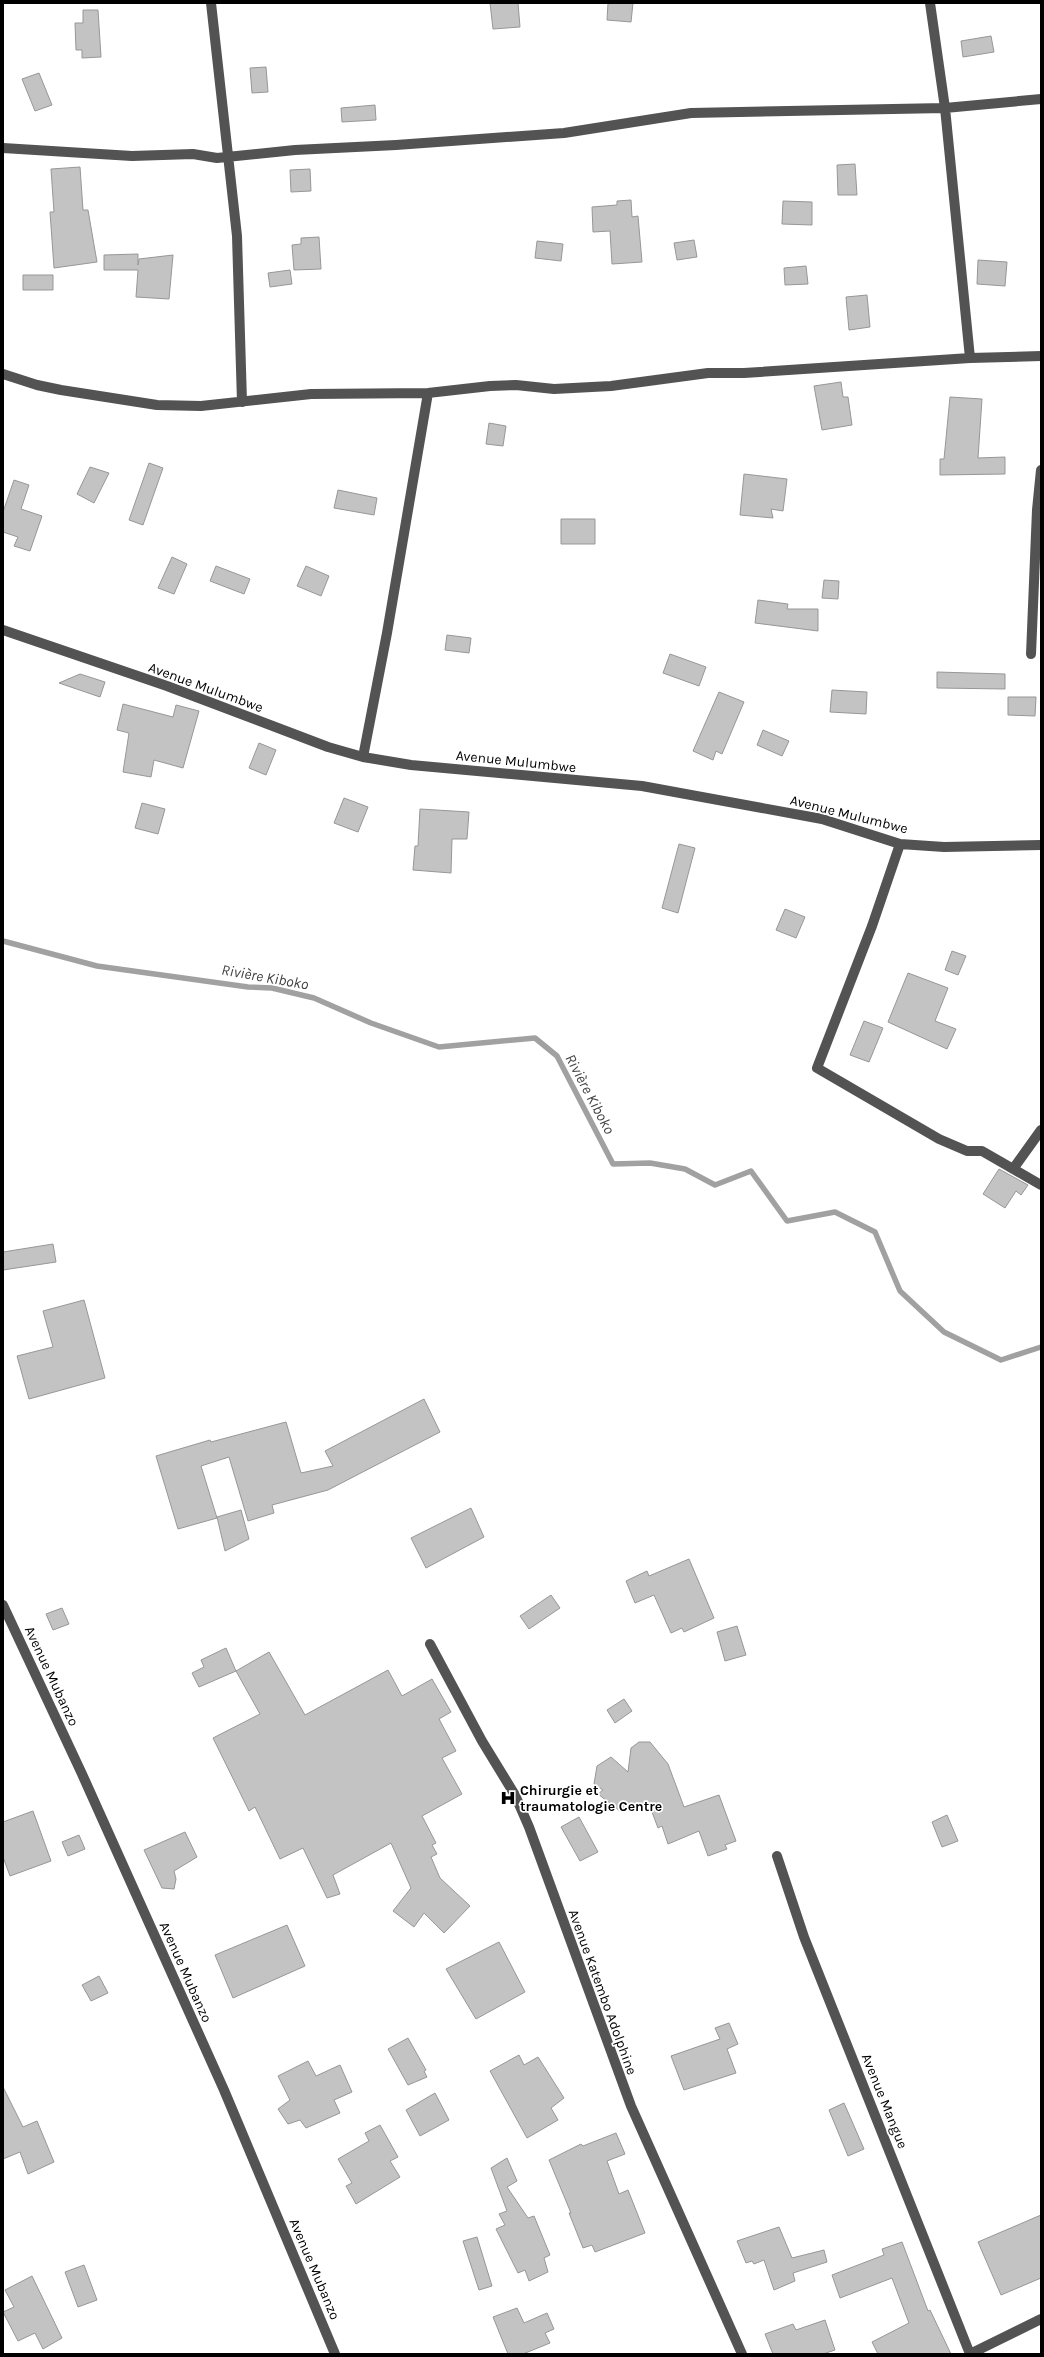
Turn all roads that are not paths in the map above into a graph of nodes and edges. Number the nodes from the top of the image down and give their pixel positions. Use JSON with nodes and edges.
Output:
{"nodes":[{"id":1,"x":211,"y":3,"type":"edge"},
{"id":2,"x":930,"y":3,"type":"edge"},
{"id":3,"x":1041,"y":99,"type":"edge"},
{"id":4,"x":945,"y":108,"type":"junction"},
{"id":5,"x":3,"y":148,"type":"edge"},
{"id":6,"x":227,"y":157,"type":"junction"},
{"id":7,"x":1041,"y":356,"type":"edge"},
{"id":8,"x":970,"y":358,"type":"junction"},
{"id":9,"x":3,"y":374,"type":"edge"},
{"id":10,"x":428,"y":393,"type":"junction"},
{"id":11,"x":242,"y":402,"type":"junction"},
{"id":12,"x":1041,"y":470,"type":"edge"},
{"id":13,"x":3,"y":630,"type":"edge"},
{"id":14,"x":1031,"y":654,"type":"dead end"},
{"id":15,"x":363,"y":757,"type":"junction"},
{"id":16,"x":900,"y":844,"type":"junction"},
{"id":17,"x":1041,"y":844,"type":"edge"},
{"id":18,"x":1041,"y":1130,"type":"edge"},
{"id":19,"x":1013,"y":1169,"type":"junction"},
{"id":20,"x":1041,"y":1185,"type":"edge"},
{"id":21,"x":3,"y":1605,"type":"edge"},
{"id":22,"x":430,"y":1644,"type":"dead end"},
{"id":23,"x":777,"y":1856,"type":"dead end"},
{"id":24,"x":1041,"y":2319,"type":"edge"},
{"id":25,"x":335,"y":2354,"type":"edge"},
{"id":26,"x":742,"y":2354,"type":"edge"},
{"id":27,"x":970,"y":2354,"type":"edge"}],
"edges":[{"from":1,"to":6,"type":"street"},
{"from":2,"to":4,"type":"street"},
{"from":3,"to":4,"type":"street"},
{"from":4,"to":6,"type":"street"},
{"from":4,"to":8,"type":"street"},
{"from":5,"to":6,"type":"street"},
{"from":6,"to":11,"type":"street"},
{"from":7,"to":8,"type":"street"},
{"from":8,"to":10,"type":"street"},
{"from":9,"to":11,"type":"street"},
{"from":10,"to":11,"type":"street"},
{"from":10,"to":15,"type":"street"},
{"from":12,"to":14,"type":"street"},
{"from":13,"to":15,"type":"street","name":"Avenue Mulumbwe"},
{"from":15,"to":16,"type":"street","name":"Avenue Mulumbwe"},
{"from":16,"to":17,"type":"street","name":"Avenue Mulumbwe"},
{"from":16,"to":19,"type":"street"},
{"from":18,"to":19,"type":"street"},
{"from":19,"to":20,"type":"street"},
{"from":21,"to":25,"type":"street","name":"Avenue Mubanzo"},
{"from":22,"to":26,"type":"street","name":"Avenue Katembo Adolphine"},
{"from":23,"to":27,"type":"street","name":"Avenue Mangue"},
{"from":24,"to":27,"type":"street"}]}
